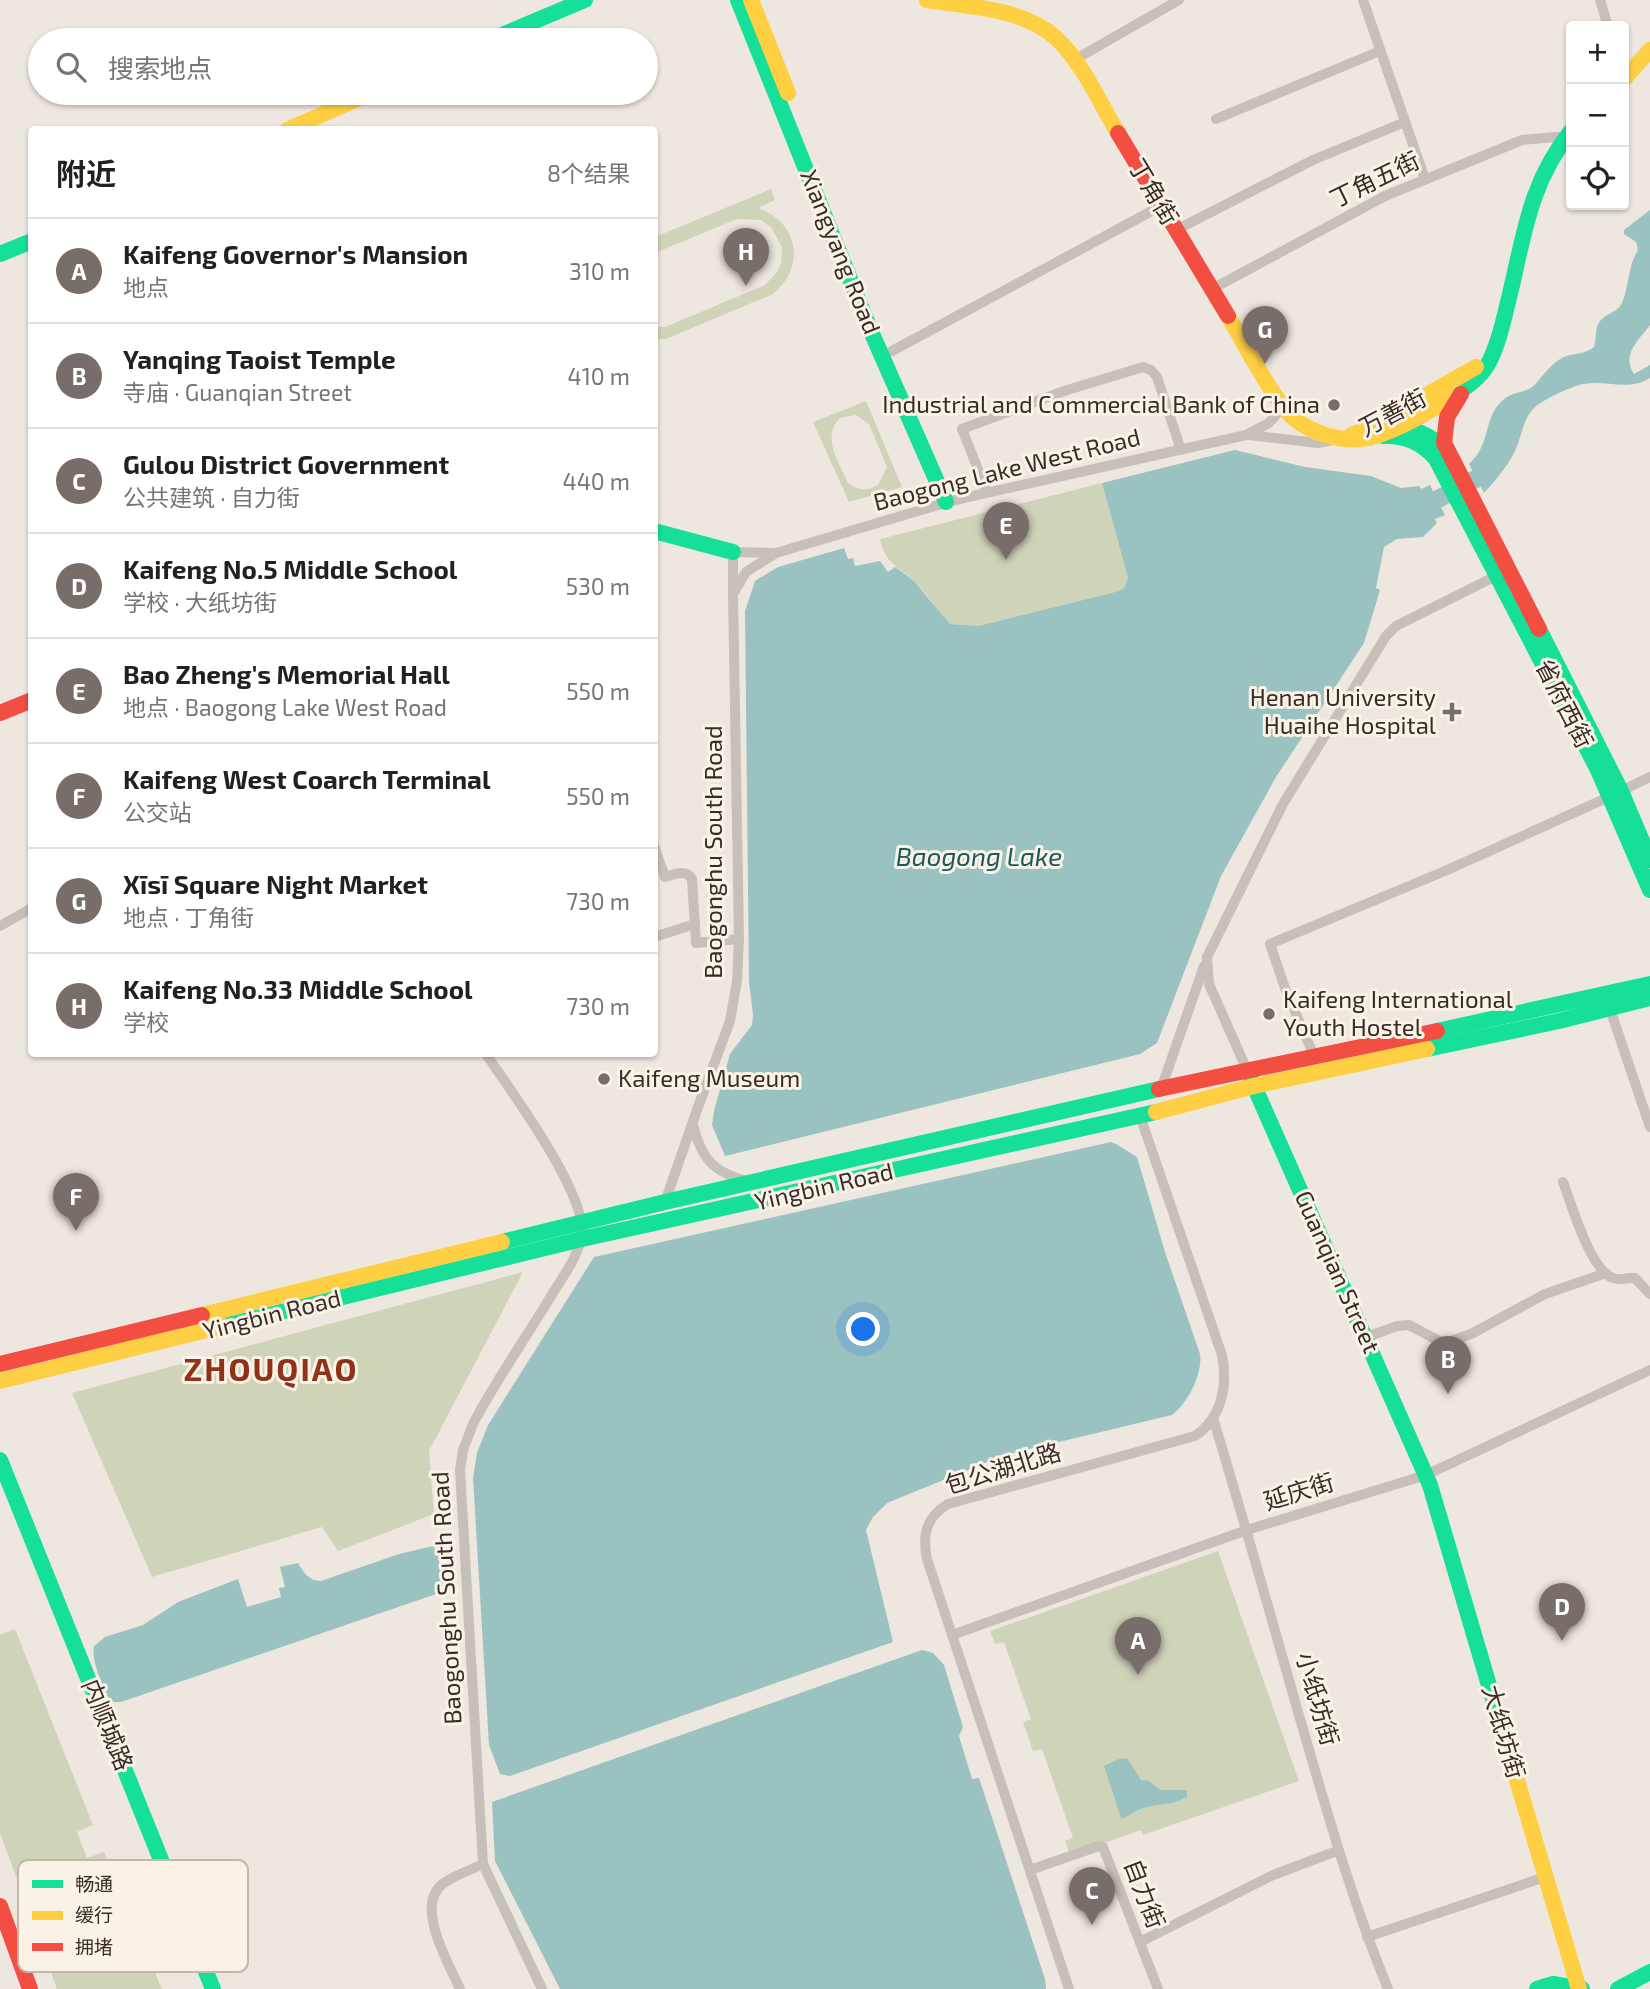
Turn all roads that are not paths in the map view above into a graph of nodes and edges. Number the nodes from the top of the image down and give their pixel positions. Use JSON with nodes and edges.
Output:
{"nodes":[{"id":1,"x":585,"y":0,"type":"edge"},
{"id":2,"x":738,"y":0,"type":"edge"},
{"id":3,"x":751,"y":0,"type":"edge"},
{"id":4,"x":927,"y":0,"type":"edge"},
{"id":5,"x":1179,"y":0,"type":"edge"},
{"id":6,"x":1363,"y":0,"type":"edge"},
{"id":7,"x":1600,"y":0,"type":"edge"},
{"id":8,"x":1606,"y":21,"type":"edge"},
{"id":9,"x":518,"y":28,"type":"edge"},
{"id":10,"x":1650,"y":50,"type":"edge"},
{"id":11,"x":1380,"y":51,"type":"junction"},
{"id":12,"x":1074,"y":61,"type":"junction"},
{"id":13,"x":1629,"y":73,"type":"edge"},
{"id":14,"x":344,"y":105,"type":"edge"},
{"id":15,"x":1216,"y":119,"type":"dead end"},
{"id":16,"x":1405,"y":122,"type":"junction"},
{"id":17,"x":297,"y":126,"type":"edge"},
{"id":18,"x":1566,"y":134,"type":"edge"},
{"id":19,"x":1566,"y":138,"type":"edge"},
{"id":20,"x":1425,"y":179,"type":"junction"},
{"id":21,"x":1161,"y":206,"type":"junction"},
{"id":22,"x":1176,"y":230,"type":"junction"},
{"id":23,"x":28,"y":243,"type":"edge"},
{"id":24,"x":0,"y":254,"type":"edge"},
{"id":25,"x":1212,"y":289,"type":"junction"},
{"id":26,"x":892,"y":351,"type":"junction"},
{"id":27,"x":1471,"y":377,"type":"junction"},
{"id":28,"x":1448,"y":399,"type":"junction"},
{"id":29,"x":1283,"y":407,"type":"junction"},
{"id":30,"x":1397,"y":427,"type":"junction"},
{"id":31,"x":1371,"y":433,"type":"junction"},
{"id":32,"x":1246,"y":435,"type":"junction"},
{"id":33,"x":1340,"y":439,"type":"junction"},
{"id":34,"x":1181,"y":450,"type":"junction"},
{"id":35,"x":1437,"y":450,"type":"junction"},
{"id":36,"x":987,"y":492,"type":"junction"},
{"id":37,"x":951,"y":501,"type":"junction"},
{"id":38,"x":658,"y":532,"type":"edge"},
{"id":39,"x":733,"y":552,"type":"junction"},
{"id":40,"x":776,"y":553,"type":"junction"},
{"id":41,"x":1503,"y":573,"type":"junction"},
{"id":42,"x":733,"y":594,"type":"junction"},
{"id":43,"x":28,"y":702,"type":"edge"},
{"id":44,"x":0,"y":713,"type":"edge"},
{"id":45,"x":1650,"y":777,"type":"edge"},
{"id":46,"x":1616,"y":793,"type":"junction"},
{"id":47,"x":1650,"y":860,"type":"edge"},
{"id":48,"x":660,"y":878,"type":"edge"},
{"id":49,"x":1650,"y":890,"type":"edge"},
{"id":50,"x":28,"y":910,"type":"edge"},
{"id":51,"x":695,"y":924,"type":"junction"},
{"id":52,"x":0,"y":926,"type":"edge"},
{"id":53,"x":658,"y":936,"type":"edge"},
{"id":54,"x":739,"y":939,"type":"junction"},
{"id":55,"x":1207,"y":957,"type":"junction"},
{"id":56,"x":1650,"y":984,"type":"edge"},
{"id":57,"x":1650,"y":998,"type":"edge"},
{"id":58,"x":1610,"y":1009,"type":"junction"},
{"id":59,"x":487,"y":1057,"type":"edge"},
{"id":60,"x":1315,"y":1058,"type":"junction"},
{"id":61,"x":1247,"y":1070,"type":"junction"},
{"id":62,"x":1254,"y":1086,"type":"junction"},
{"id":63,"x":1161,"y":1089,"type":"junction"},
{"id":64,"x":1140,"y":1116,"type":"junction"},
{"id":65,"x":692,"y":1122,"type":"junction"},
{"id":66,"x":1650,"y":1127,"type":"edge"},
{"id":67,"x":752,"y":1182,"type":"junction"},
{"id":68,"x":1563,"y":1182,"type":"dead end"},
{"id":69,"x":665,"y":1202,"type":"junction"},
{"id":70,"x":581,"y":1223,"type":"junction"},
{"id":71,"x":582,"y":1240,"type":"junction"},
{"id":72,"x":1606,"y":1273,"type":"junction"},
{"id":73,"x":1650,"y":1294,"type":"edge"},
{"id":74,"x":1367,"y":1338,"type":"junction"},
{"id":75,"x":0,"y":1363,"type":"edge"},
{"id":76,"x":1650,"y":1370,"type":"edge"},
{"id":77,"x":0,"y":1381,"type":"edge"},
{"id":78,"x":1213,"y":1418,"type":"junction"},
{"id":79,"x":0,"y":1460,"type":"edge"},
{"id":80,"x":1426,"y":1475,"type":"junction"},
{"id":81,"x":1247,"y":1530,"type":"junction"},
{"id":82,"x":952,"y":1635,"type":"junction"},
{"id":83,"x":1337,"y":1852,"type":"junction"},
{"id":84,"x":161,"y":1860,"type":"edge"},
{"id":85,"x":483,"y":1864,"type":"junction"},
{"id":86,"x":1030,"y":1870,"type":"junction"},
{"id":87,"x":1545,"y":1877,"type":"junction"},
{"id":88,"x":0,"y":1906,"type":"edge"},
{"id":89,"x":0,"y":1934,"type":"edge"},
{"id":90,"x":1367,"y":1937,"type":"junction"},
{"id":91,"x":1140,"y":1942,"type":"junction"},
{"id":92,"x":18,"y":1956,"type":"edge"},
{"id":93,"x":24,"y":1972,"type":"edge"},
{"id":94,"x":206,"y":1972,"type":"edge"},
{"id":95,"x":1650,"y":1972,"type":"edge"},
{"id":96,"x":1650,"y":1984,"type":"edge"},
{"id":97,"x":20,"y":1989,"type":"edge"},
{"id":98,"x":30,"y":1989,"type":"edge"},
{"id":99,"x":213,"y":1989,"type":"edge"},
{"id":100,"x":460,"y":1989,"type":"edge"},
{"id":101,"x":542,"y":1989,"type":"edge"},
{"id":102,"x":1069,"y":1989,"type":"edge"},
{"id":103,"x":1158,"y":1989,"type":"edge"},
{"id":104,"x":1388,"y":1989,"type":"edge"},
{"id":105,"x":1537,"y":1989,"type":"edge"},
{"id":106,"x":1580,"y":1989,"type":"edge"},
{"id":107,"x":1618,"y":1989,"type":"edge"},
{"id":108,"x":1641,"y":1989,"type":"edge"}],
"edges":[{"from":1,"to":9,"type":"street"},
{"from":2,"to":37,"type":"street","name":"Xiangyang Road"},
{"from":3,"to":26,"type":"street","name":"Xiangyang Road"},
{"from":4,"to":12,"type":"street","name":"丁角街"},
{"from":5,"to":12,"type":"street"},
{"from":6,"to":11,"type":"street"},
{"from":7,"to":8,"type":"street"},
{"from":10,"to":13,"type":"street"},
{"from":11,"to":15,"type":"street"},
{"from":11,"to":16,"type":"street"},
{"from":12,"to":21,"type":"street","name":"丁角街"},
{"from":14,"to":17,"type":"street"},
{"from":16,"to":20,"type":"street"},
{"from":16,"to":22,"type":"street"},
{"from":18,"to":20,"type":"street","name":"丁角五街"},
{"from":19,"to":27,"type":"street","name":"万善街"},
{"from":20,"to":25,"type":"street","name":"丁角五街"},
{"from":21,"to":22,"type":"street","name":"丁角街"},
{"from":21,"to":26,"type":"street"},
{"from":22,"to":25,"type":"street","name":"丁角街"},
{"from":23,"to":24,"type":"street"},
{"from":25,"to":29,"type":"street","name":"丁角街"},
{"from":26,"to":37,"type":"street","name":"Xiangyang Road"},
{"from":27,"to":28,"type":"street"},
{"from":27,"to":31,"type":"street","name":"万善街"},
{"from":27,"to":35,"type":"street"},
{"from":28,"to":30,"type":"street","name":"万善街"},
{"from":28,"to":35,"type":"street"},
{"from":29,"to":32,"type":"street","name":"Baogong Lake West Road"},
{"from":29,"to":33,"type":"street","name":"丁角街"},
{"from":30,"to":31,"type":"street"},
{"from":30,"to":35,"type":"street"},
{"from":31,"to":33,"type":"street","name":"万善街"},
{"from":31,"to":35,"type":"street"},
{"from":32,"to":33,"type":"street"},
{"from":32,"to":34,"type":"street","name":"Baogong Lake West Road"},
{"from":34,"to":36,"type":"street","name":"Baogong Lake West Road"},
{"from":34,"to":36,"type":"street"},
{"from":35,"to":41,"type":"street","name":"省府西街"},
{"from":36,"to":37,"type":"street","name":"Baogong Lake West Road"},
{"from":37,"to":40,"type":"street","name":"Baogong Lake West Road"},
{"from":38,"to":39,"type":"street"},
{"from":39,"to":40,"type":"street","name":"Baogong Lake West Road"},
{"from":39,"to":42,"type":"street","name":"Baogonghu South Road"},
{"from":40,"to":42,"type":"street"},
{"from":41,"to":46,"type":"street","name":"省府西街"},
{"from":41,"to":55,"type":"street"},
{"from":42,"to":54,"type":"street","name":"Baogonghu South Road"},
{"from":43,"to":44,"type":"street"},
{"from":45,"to":46,"type":"street"},
{"from":46,"to":47,"type":"street","name":"省府西街"},
{"from":46,"to":49,"type":"street","name":"省府西街"},
{"from":46,"to":60,"type":"street"},
{"from":48,"to":51,"type":"street"},
{"from":50,"to":52,"type":"street"},
{"from":51,"to":53,"type":"street"},
{"from":51,"to":54,"type":"street"},
{"from":54,"to":65,"type":"street","name":"Baogonghu South Road"},
{"from":55,"to":61,"type":"street"},
{"from":55,"to":63,"type":"street"},
{"from":56,"to":60,"type":"street","name":"Yingbin Road"},
{"from":57,"to":58,"type":"street","name":"Yingbin Road"},
{"from":58,"to":62,"type":"street","name":"Yingbin Road"},
{"from":58,"to":66,"type":"street"},
{"from":59,"to":70,"type":"street","name":"Baogonghu South Road"},
{"from":60,"to":61,"type":"street","name":"Yingbin Road"},
{"from":61,"to":62,"type":"street","name":"Guanqian Street"},
{"from":61,"to":63,"type":"street","name":"Yingbin Road"},
{"from":62,"to":64,"type":"street","name":"Yingbin Road"},
{"from":62,"to":74,"type":"street","name":"Guanqian Street"},
{"from":63,"to":67,"type":"street","name":"Yingbin Road"},
{"from":64,"to":71,"type":"street","name":"Yingbin Road"},
{"from":64,"to":78,"type":"street"},
{"from":65,"to":67,"type":"street"},
{"from":65,"to":69,"type":"street","name":"Baogonghu South Road"},
{"from":67,"to":69,"type":"street","name":"Yingbin Road"},
{"from":68,"to":72,"type":"street"},
{"from":69,"to":70,"type":"street","name":"Yingbin Road"},
{"from":70,"to":71,"type":"street","name":"Baogonghu South Road"},
{"from":70,"to":75,"type":"street","name":"Yingbin Road"},
{"from":71,"to":77,"type":"street","name":"Yingbin Road"},
{"from":71,"to":85,"type":"street","name":"Baogonghu South Road"},
{"from":72,"to":73,"type":"street"},
{"from":72,"to":74,"type":"street"},
{"from":74,"to":80,"type":"street","name":"Guanqian Street"},
{"from":76,"to":80,"type":"street","name":"延庆街"},
{"from":78,"to":81,"type":"street","name":"小纸坊街"},
{"from":78,"to":82,"type":"street","name":"包公湖北路"},
{"from":79,"to":84,"type":"street","name":"内顺城路"},
{"from":80,"to":81,"type":"street","name":"延庆街"},
{"from":80,"to":87,"type":"street","name":"大纸坊街"},
{"from":81,"to":82,"type":"street","name":"延庆街"},
{"from":81,"to":83,"type":"street","name":"小纸坊街"},
{"from":82,"to":86,"type":"street","name":"包公湖北路"},
{"from":83,"to":90,"type":"street","name":"小纸坊街"},
{"from":83,"to":91,"type":"street"},
{"from":85,"to":100,"type":"street"},
{"from":85,"to":101,"type":"street","name":"Baogonghu South Road"},
{"from":86,"to":91,"type":"street","name":"自力街"},
{"from":86,"to":102,"type":"street","name":"包公湖北路"},
{"from":87,"to":90,"type":"street"},
{"from":87,"to":106,"type":"street","name":"大纸坊街"},
{"from":88,"to":92,"type":"street"},
{"from":89,"to":97,"type":"street"},
{"from":90,"to":104,"type":"street","name":"小纸坊街"},
{"from":91,"to":103,"type":"street","name":"自力街"},
{"from":93,"to":98,"type":"street"},
{"from":94,"to":99,"type":"street","name":"内顺城路"},
{"from":95,"to":107,"type":"street"},
{"from":96,"to":108,"type":"street"},
{"from":105,"to":106,"type":"street"}]}
